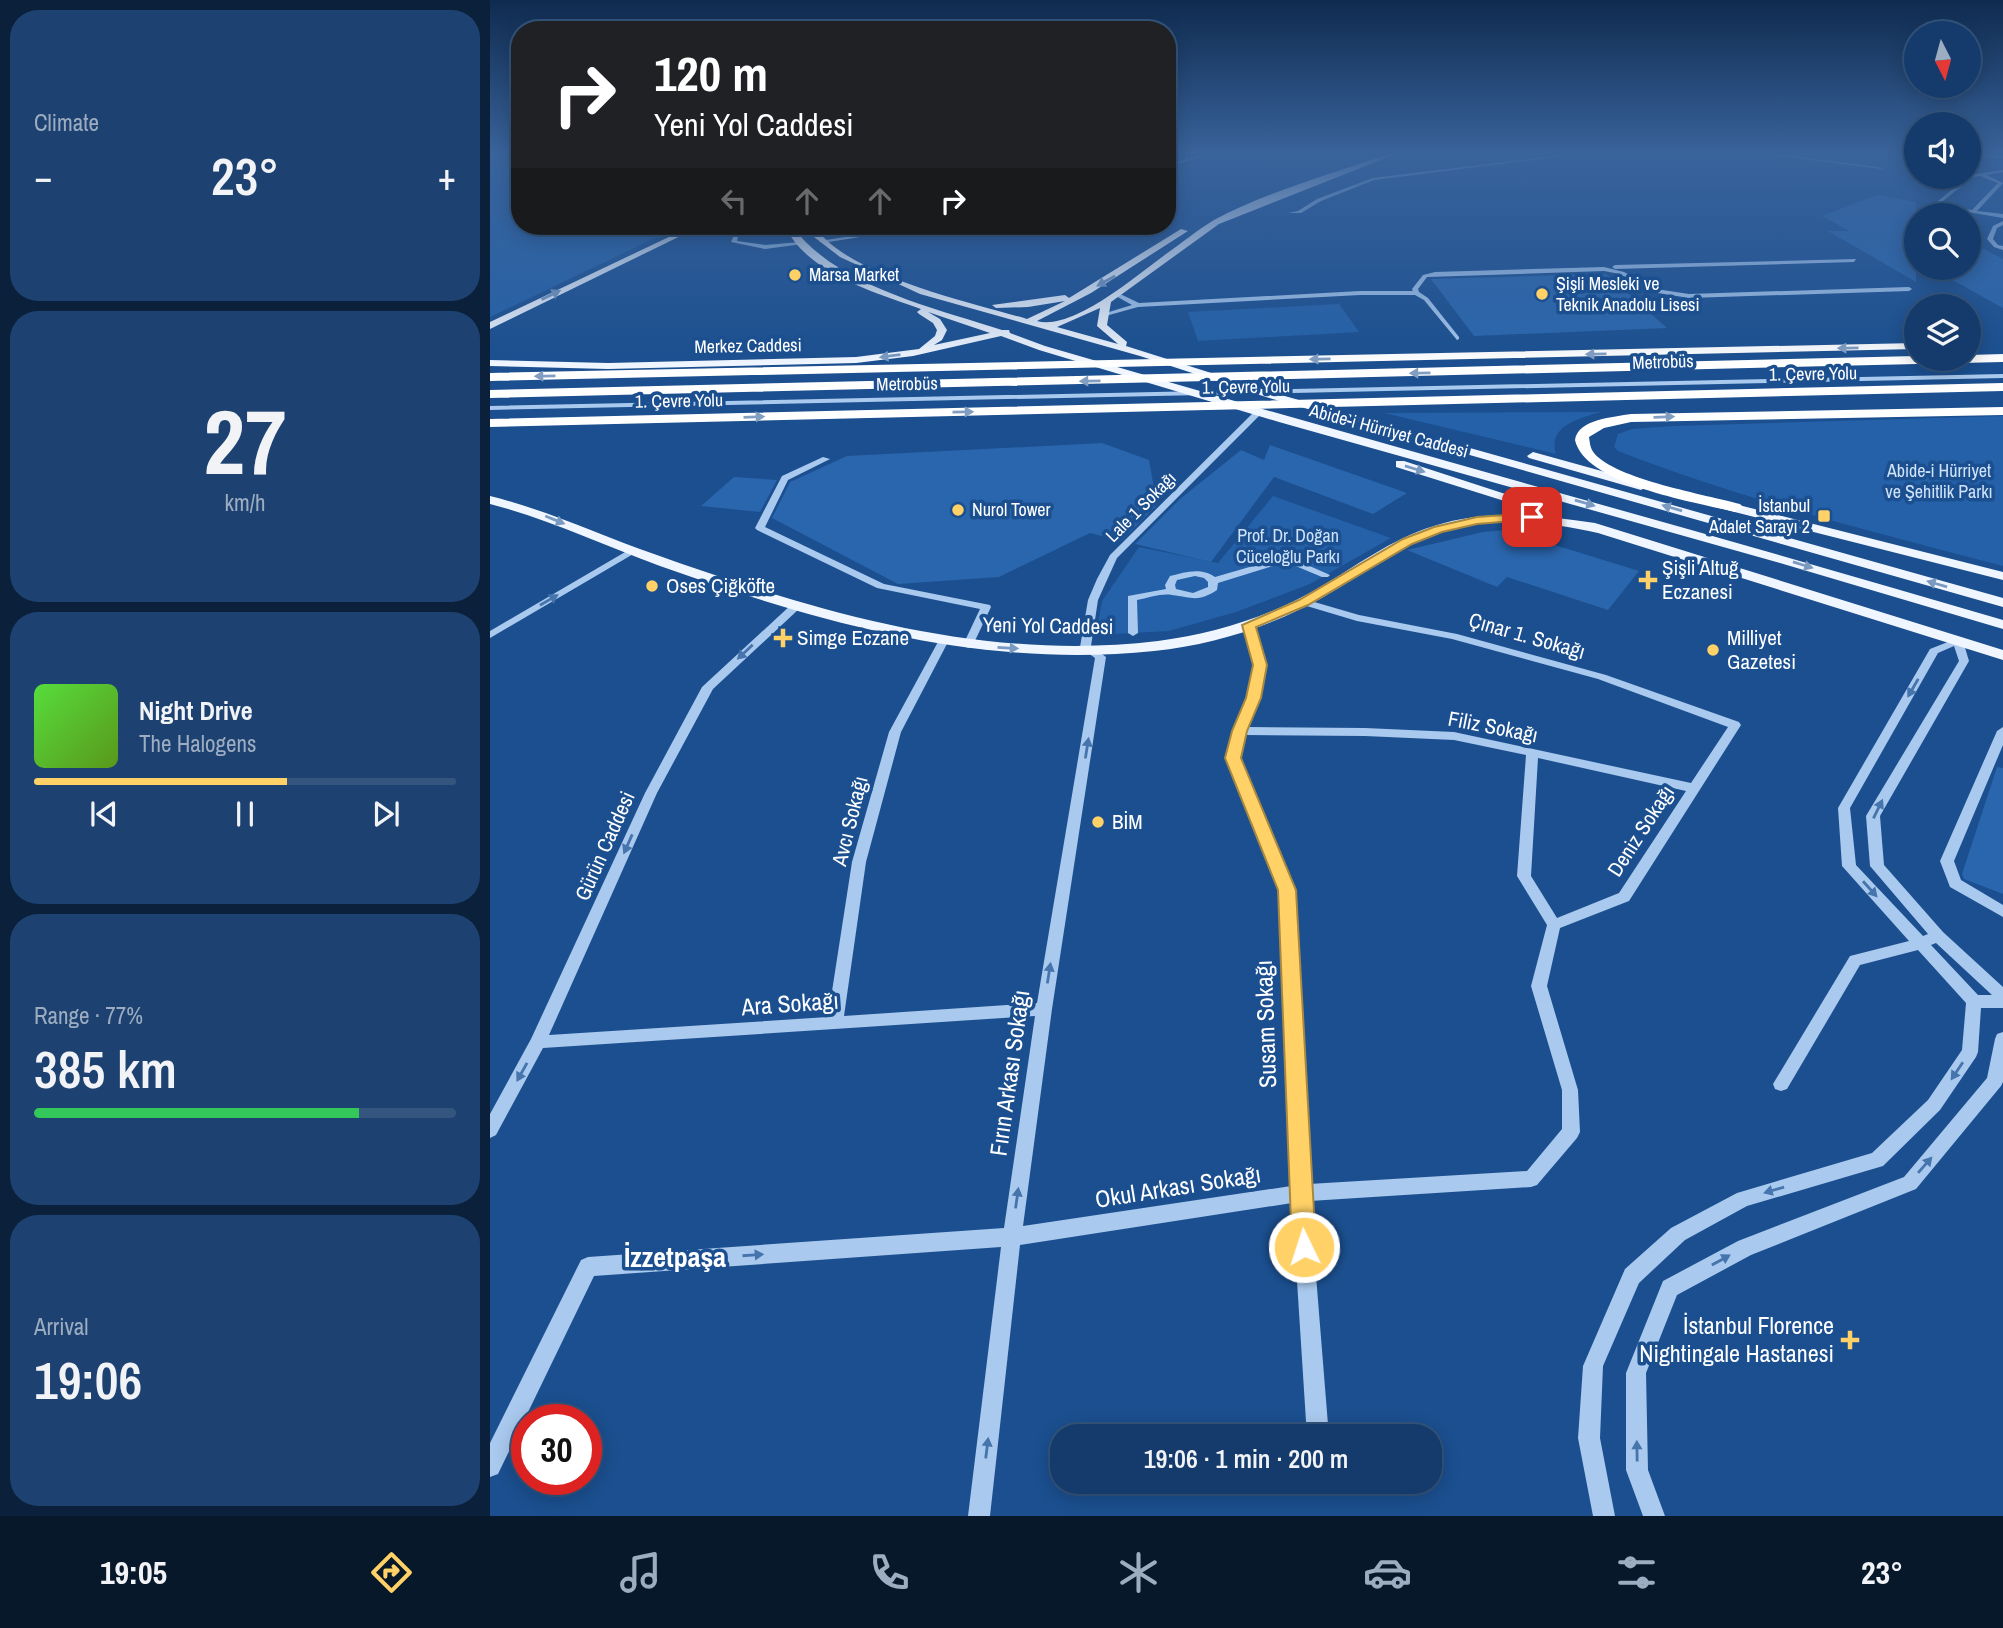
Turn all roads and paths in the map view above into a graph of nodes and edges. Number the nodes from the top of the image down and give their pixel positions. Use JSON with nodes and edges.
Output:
{"nodes":[{"id":1,"x":1215,"y":223,"type":"edge"},
{"id":2,"x":2003,"y":223,"type":"edge"},
{"id":3,"x":1188,"y":229,"type":"dead end"},
{"id":4,"x":677,"y":235,"type":"edge"},
{"id":5,"x":737,"y":235,"type":"edge"},
{"id":6,"x":794,"y":235,"type":"edge"},
{"id":7,"x":816,"y":235,"type":"edge"},
{"id":8,"x":864,"y":235,"type":"edge"},
{"id":9,"x":822,"y":241,"type":"junction"},
{"id":10,"x":800,"y":244,"type":"junction"},
{"id":11,"x":2003,"y":248,"type":"edge"},
{"id":12,"x":1854,"y":260,"type":"dead end"},
{"id":13,"x":1594,"y":268,"type":"junction"},
{"id":14,"x":1909,"y":289,"type":"dead end"},
{"id":15,"x":1085,"y":292,"type":"junction"},
{"id":16,"x":1416,"y":293,"type":"junction"},
{"id":17,"x":1116,"y":294,"type":"junction"},
{"id":18,"x":898,"y":298,"type":"junction"},
{"id":19,"x":1107,"y":301,"type":"junction"},
{"id":20,"x":961,"y":302,"type":"junction"},
{"id":21,"x":1138,"y":305,"type":"junction"},
{"id":22,"x":1102,"y":315,"type":"junction"},
{"id":23,"x":1029,"y":321,"type":"junction"},
{"id":24,"x":490,"y":326,"type":"edge"},
{"id":25,"x":1049,"y":327,"type":"junction"},
{"id":26,"x":1005,"y":332,"type":"junction"},
{"id":27,"x":1076,"y":334,"type":"junction"},
{"id":28,"x":1457,"y":338,"type":"dead end"},
{"id":29,"x":1904,"y":346,"type":"edge"},
{"id":30,"x":913,"y":353,"type":"junction"},
{"id":31,"x":1143,"y":354,"type":"junction"},
{"id":32,"x":2003,"y":358,"type":"edge"},
{"id":33,"x":494,"y":364,"type":"edge"},
{"id":34,"x":2003,"y":368,"type":"edge"},
{"id":35,"x":2003,"y":376,"type":"edge"},
{"id":36,"x":490,"y":377,"type":"edge"},
{"id":37,"x":2003,"y":387,"type":"edge"},
{"id":38,"x":1324,"y":390,"type":"junction"},
{"id":39,"x":490,"y":394,"type":"edge"},
{"id":40,"x":1270,"y":395,"type":"junction"},
{"id":41,"x":1491,"y":399,"type":"junction"},
{"id":42,"x":2003,"y":400,"type":"edge"},
{"id":43,"x":865,"y":401,"type":"joint"},
{"id":44,"x":490,"y":408,"type":"edge"},
{"id":45,"x":2003,"y":411,"type":"edge"},
{"id":46,"x":1259,"y":412,"type":"junction"},
{"id":47,"x":1283,"y":419,"type":"junction"},
{"id":48,"x":490,"y":423,"type":"edge"},
{"id":49,"x":826,"y":459,"type":"dead end"},
{"id":50,"x":490,"y":500,"type":"edge"},
{"id":51,"x":1735,"y":507,"type":"junction"},
{"id":52,"x":1599,"y":529,"type":"junction"},
{"id":53,"x":632,"y":551,"type":"junction"},
{"id":54,"x":1954,"y":562,"type":"junction"},
{"id":55,"x":1325,"y":575,"type":"dead end"},
{"id":56,"x":2003,"y":576,"type":"edge"},
{"id":57,"x":1213,"y":581,"type":"junction"},
{"id":58,"x":2003,"y":584,"type":"edge"},
{"id":59,"x":1172,"y":591,"type":"junction"},
{"id":60,"x":1304,"y":603,"type":"junction"},
{"id":61,"x":2003,"y":603,"type":"edge"},
{"id":62,"x":796,"y":606,"type":"junction"},
{"id":63,"x":1249,"y":625,"type":"junction"},
{"id":64,"x":2003,"y":625,"type":"edge"},
{"id":65,"x":493,"y":631,"type":"edge"},
{"id":66,"x":1133,"y":633,"type":"dead end"},
{"id":67,"x":944,"y":640,"type":"junction"},
{"id":68,"x":1958,"y":641,"type":"junction"},
{"id":69,"x":968,"y":645,"type":"junction"},
{"id":70,"x":1085,"y":648,"type":"junction"},
{"id":71,"x":2003,"y":648,"type":"edge"},
{"id":72,"x":2003,"y":655,"type":"edge"},
{"id":73,"x":1735,"y":725,"type":"joint"},
{"id":74,"x":1240,"y":731,"type":"junction"},
{"id":75,"x":2003,"y":731,"type":"edge"},
{"id":76,"x":1532,"y":754,"type":"junction"},
{"id":77,"x":1694,"y":788,"type":"junction"},
{"id":78,"x":2003,"y":912,"type":"edge"},
{"id":79,"x":1554,"y":925,"type":"junction"},
{"id":80,"x":1938,"y":936,"type":"junction"},
{"id":81,"x":1920,"y":944,"type":"junction"},
{"id":82,"x":2003,"y":996,"type":"edge"},
{"id":83,"x":1974,"y":1001,"type":"junction"},
{"id":84,"x":2003,"y":1002,"type":"edge"},
{"id":85,"x":1044,"y":1009,"type":"junction"},
{"id":86,"x":835,"y":1024,"type":"junction"},
{"id":87,"x":2003,"y":1040,"type":"edge"},
{"id":88,"x":538,"y":1042,"type":"junction"},
{"id":89,"x":1781,"y":1084,"type":"dead end"},
{"id":90,"x":491,"y":1128,"type":"edge"},
{"id":91,"x":1300,"y":1193,"type":"junction"},
{"id":92,"x":1012,"y":1237,"type":"junction"},
{"id":93,"x":1317,"y":1424,"type":"edge"},
{"id":94,"x":490,"y":1466,"type":"edge"},
{"id":95,"x":979,"y":1516,"type":"edge"},
{"id":96,"x":1604,"y":1516,"type":"edge"},
{"id":97,"x":1654,"y":1516,"type":"edge"}],
"edges":[{"from":1,"to":17,"type":"main road"},
{"from":2,"to":11,"type":"street"},
{"from":3,"to":15,"type":"main road","one_way":true},
{"from":24,"to":4,"type":"main road","one_way":true},
{"from":5,"to":10,"type":"street"},
{"from":6,"to":10,"type":"main road","name":"Abide-i Hürriyet Caddesi"},
{"from":7,"to":9,"type":"main road","name":"Abide-i Hürriyet Caddesi"},
{"from":8,"to":9,"type":"street"},
{"from":9,"to":10,"type":"main road"},
{"from":9,"to":20,"type":"main road","name":"Abide-i Hürriyet Caddesi"},
{"from":10,"to":18,"type":"main road","name":"Abide-i Hürriyet Caddesi"},
{"from":12,"to":13,"type":"street"},
{"from":13,"to":14,"type":"street"},
{"from":13,"to":16,"type":"street"},
{"from":15,"to":20,"type":"main road"},
{"from":15,"to":23,"type":"main road"},
{"from":16,"to":21,"type":"street"},
{"from":16,"to":28,"type":"street"},
{"from":17,"to":19,"type":"main road"},
{"from":17,"to":21,"type":"street"},
{"from":18,"to":26,"type":"main road","name":"Abide-i Hürriyet Caddesi"},
{"from":18,"to":30,"type":"main road"},
{"from":19,"to":22,"type":"main road"},
{"from":19,"to":25,"type":"main road"},
{"from":20,"to":23,"type":"main road","name":"Abide-i Hürriyet Caddesi"},
{"from":21,"to":22,"type":"street"},
{"from":22,"to":31,"type":"main road"},
{"from":23,"to":25,"type":"main road","name":"Abide-i Hürriyet Caddesi"},
{"from":23,"to":26,"type":"main road"},
{"from":25,"to":26,"type":"main road"},
{"from":25,"to":27,"type":"main road","name":"Abide-i Hürriyet Caddesi"},
{"from":26,"to":27,"type":"main road"},
{"from":26,"to":30,"type":"main road","name":"Merkez Caddesi"},
{"from":26,"to":46,"type":"main road","name":"Abide-i Hürriyet Caddesi"},
{"from":27,"to":31,"type":"main road","name":"Abide-i Hürriyet Caddesi"},
{"from":29,"to":36,"type":"highway","one_way":true},
{"from":30,"to":33,"type":"main road","name":"Merkez Caddesi","one_way":true},
{"from":31,"to":40,"type":"main road","name":"Abide-i Hürriyet Caddesi"},
{"from":32,"to":39,"type":"highway","name":"1. Çevre Yolu","one_way":true},
{"from":34,"to":38,"type":"street","name":"Metrobüs"},
{"from":35,"to":38,"type":"street","name":"Metrobüs"},
{"from":37,"to":41,"type":"highway","name":"1. Çevre Yolu"},
{"from":38,"to":43,"type":"street","name":"Metrobüs"},
{"from":40,"to":51,"type":"main road"},
{"from":61,"to":40,"type":"main road","name":"Abide-i Hürriyet Caddesi","one_way":true},
{"from":41,"to":42,"type":"highway"},
{"from":48,"to":41,"type":"highway","name":"1. Çevre Yolu","one_way":true},
{"from":43,"to":44,"type":"street","name":"Metrobüs"},
{"from":51,"to":45,"type":"highway","one_way":true},
{"from":46,"to":47,"type":"main road","name":"Abide-i Hürriyet Caddesi"},
{"from":46,"to":70,"type":"street","name":"Lale 1 Sokağı"},
{"from":47,"to":52,"type":"main road","one_way":true},
{"from":47,"to":64,"type":"main road","name":"Abide-i Hürriyet Caddesi","one_way":true},
{"from":49,"to":69,"type":"street"},
{"from":50,"to":53,"type":"main road","name":"Yeni Yol Caddesi","one_way":true},
{"from":51,"to":54,"type":"main road"},
{"from":52,"to":60,"type":"main road","name":"Yeni Yol Caddesi"},
{"from":52,"to":68,"type":"main road"},
{"from":53,"to":62,"type":"main road","name":"Yeni Yol Caddesi"},
{"from":65,"to":53,"type":"street","one_way":true},
{"from":54,"to":56,"type":"main road"},
{"from":54,"to":58,"type":"main road"},
{"from":55,"to":57,"type":"street"},
{"from":57,"to":59,"type":"street"},
{"from":57,"to":59,"type":"street"},
{"from":59,"to":66,"type":"street"},
{"from":60,"to":63,"type":"main road","name":"Yeni Yol Caddesi"},
{"from":60,"to":73,"type":"street","name":"Çınar 1. Sokağı"},
{"from":62,"to":67,"type":"main road","name":"Yeni Yol Caddesi"},
{"from":62,"to":88,"type":"street","name":"Gürün Caddesi","one_way":true},
{"from":63,"to":70,"type":"main road","name":"Yeni Yol Caddesi"},
{"from":63,"to":74,"type":"street","name":"Susam Sokağı"},
{"from":67,"to":69,"type":"main road","name":"Yeni Yol Caddesi"},
{"from":67,"to":86,"type":"street","name":"Avcı Sokağı"},
{"from":68,"to":71,"type":"main road"},
{"from":68,"to":72,"type":"main road"},
{"from":80,"to":68,"type":"street","one_way":true},
{"from":68,"to":81,"type":"street","one_way":true},
{"from":69,"to":70,"type":"main road","name":"Yeni Yol Caddesi","one_way":true},
{"from":85,"to":70,"type":"street","name":"Fırın Arkası Sokağı","one_way":true},
{"from":73,"to":77,"type":"street","name":"Deniz Sokağı"},
{"from":74,"to":76,"type":"street","name":"Filiz Sokağı"},
{"from":74,"to":91,"type":"street","name":"Susam Sokağı"},
{"from":75,"to":78,"type":"street"},
{"from":76,"to":77,"type":"street","name":"Filiz Sokağı"},
{"from":76,"to":79,"type":"street"},
{"from":77,"to":79,"type":"street","name":"Deniz Sokağı"},
{"from":79,"to":91,"type":"street","name":"Okul Arkası Sokağı"},
{"from":80,"to":81,"type":"street"},
{"from":80,"to":82,"type":"street"},
{"from":81,"to":83,"type":"street"},
{"from":81,"to":89,"type":"street"},
{"from":83,"to":84,"type":"street"},
{"from":83,"to":96,"type":"street","one_way":true},
{"from":85,"to":86,"type":"street","name":"Ara Sokağı"},
{"from":92,"to":85,"type":"street","name":"Fırın Arkası Sokağı","one_way":true},
{"from":86,"to":88,"type":"street","name":"Ara Sokağı"},
{"from":97,"to":87,"type":"street","one_way":true},
{"from":88,"to":90,"type":"street","name":"Gürün Caddesi","one_way":true},
{"from":91,"to":92,"type":"street","name":"Okul Arkası Sokağı"},
{"from":91,"to":93,"type":"street","name":"Susam Sokağı"},
{"from":94,"to":92,"type":"street","name":"Okul Arkası Sokağı","one_way":true},
{"from":95,"to":92,"type":"street","name":"Fırın Arkası Sokağı","one_way":true}]}
